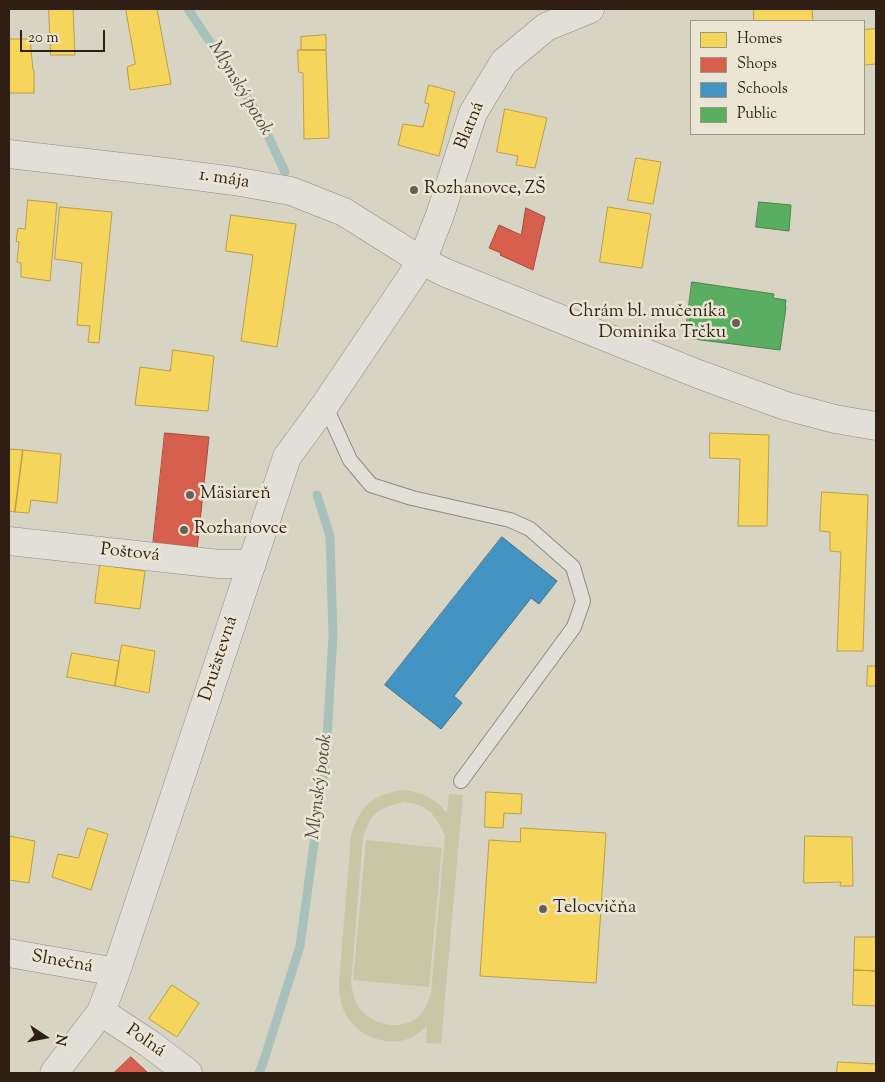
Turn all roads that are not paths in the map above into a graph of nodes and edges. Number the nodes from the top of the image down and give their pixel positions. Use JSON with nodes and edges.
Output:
{"nodes":[{"id":1,"x":590,"y":9,"type":"edge"},
{"id":2,"x":9,"y":154,"type":"edge"},
{"id":3,"x":422,"y":261,"type":"junction"},
{"id":4,"x":325,"y":405,"type":"junction"},
{"id":5,"x":876,"y":426,"type":"edge"},
{"id":6,"x":9,"y":541,"type":"edge"},
{"id":7,"x":252,"y":564,"type":"junction"},
{"id":8,"x":461,"y":781,"type":"dead end"},
{"id":9,"x":9,"y":953,"type":"edge"},
{"id":10,"x":116,"y":972,"type":"junction"},
{"id":11,"x":101,"y":1012,"type":"junction"},
{"id":12,"x":54,"y":1073,"type":"edge"},
{"id":13,"x":188,"y":1073,"type":"edge"}],
"edges":[{"from":1,"to":3,"type":"street","name":"Blatná"},
{"from":2,"to":3,"type":"street","name":"1. mája"},
{"from":3,"to":4,"type":"street","name":"Družstevná"},
{"from":3,"to":5,"type":"street","name":"1. mája"},
{"from":4,"to":7,"type":"street","name":"Družstevná"},
{"from":4,"to":8,"type":"lane"},
{"from":6,"to":7,"type":"street","name":"Poštová"},
{"from":7,"to":10,"type":"street","name":"Družstevná"},
{"from":9,"to":10,"type":"street","name":"Slnečná"},
{"from":10,"to":11,"type":"street","name":"Družstevná"},
{"from":11,"to":12,"type":"street","name":"Družstevná"},
{"from":11,"to":13,"type":"street","name":"Poľná"}]}
